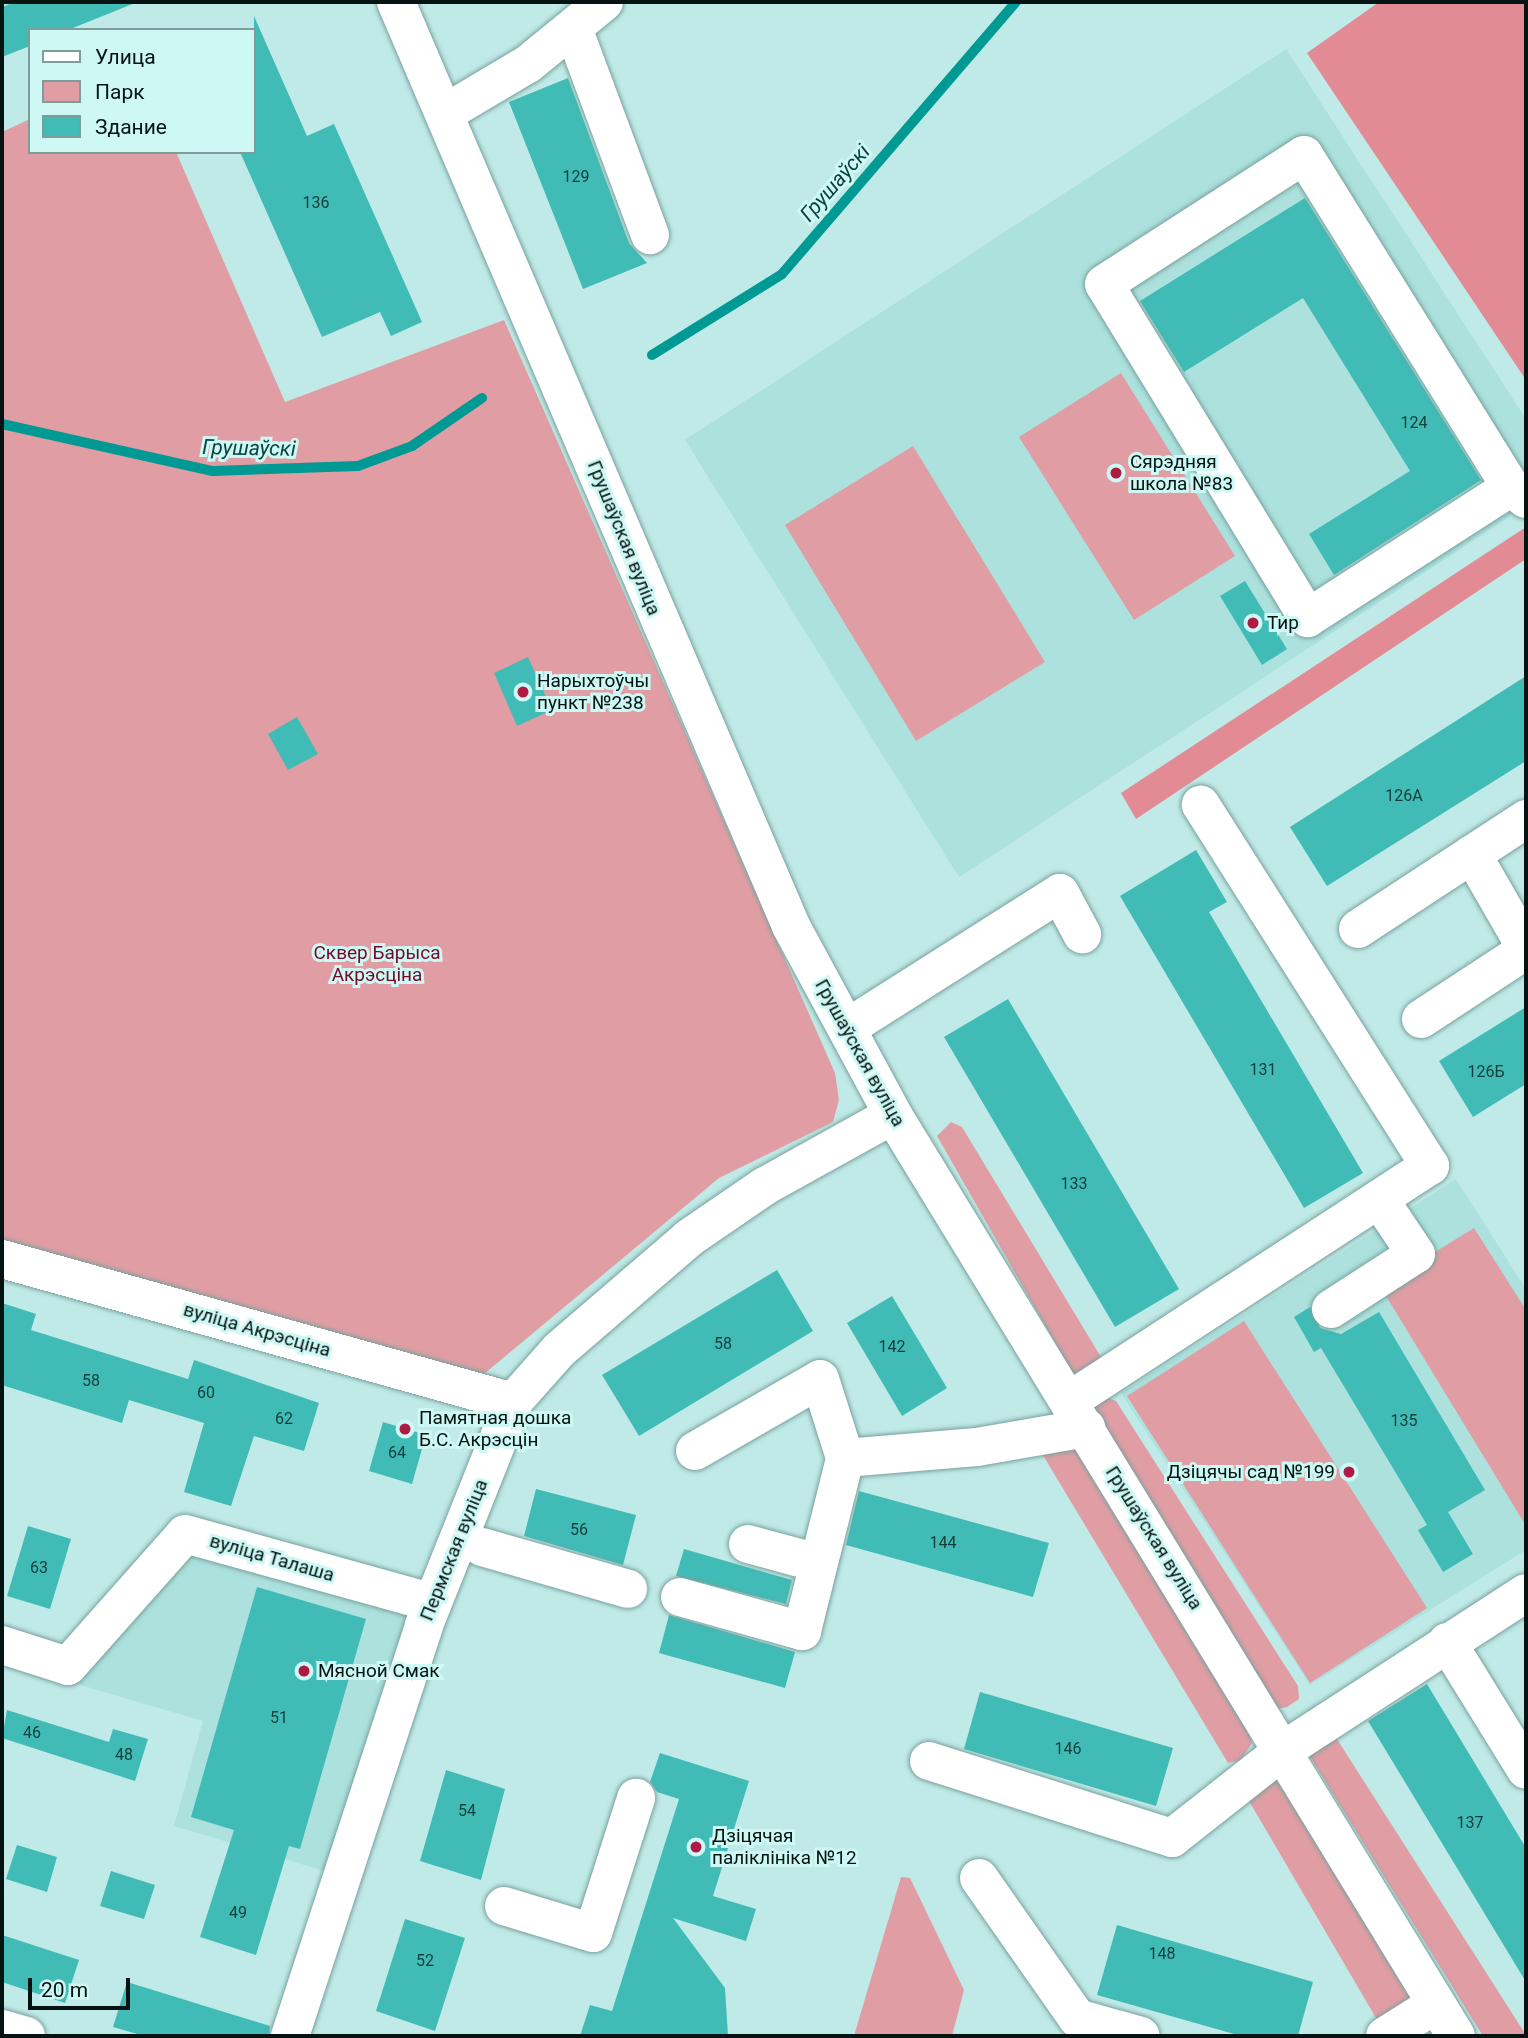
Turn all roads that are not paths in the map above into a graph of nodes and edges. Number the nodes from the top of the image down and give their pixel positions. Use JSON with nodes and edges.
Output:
{"nodes":[{"id":1,"x":396,"y":2,"type":"edge"},
{"id":2,"x":604,"y":2,"type":"edge"},
{"id":3,"x":573,"y":29,"type":"junction"},
{"id":4,"x":447,"y":112,"type":"junction"},
{"id":5,"x":650,"y":236,"type":"dead end"},
{"id":6,"x":1518,"y":493,"type":"edge"},
{"id":7,"x":1201,"y":805,"type":"dead end"},
{"id":8,"x":1526,"y":819,"type":"edge"},
{"id":9,"x":1472,"y":854,"type":"junction"},
{"id":10,"x":1358,"y":929,"type":"dead end"},
{"id":11,"x":1082,"y":934,"type":"dead end"},
{"id":12,"x":1526,"y":948,"type":"edge"},
{"id":13,"x":1421,"y":1019,"type":"dead end"},
{"id":14,"x":847,"y":1028,"type":"junction"},
{"id":15,"x":893,"y":1115,"type":"junction"},
{"id":16,"x":1378,"y":1199,"type":"junction"},
{"id":17,"x":2,"y":1259,"type":"edge"},
{"id":18,"x":1331,"y":1308,"type":"dead end"},
{"id":19,"x":513,"y":1402,"type":"junction"},
{"id":20,"x":1078,"y":1414,"type":"junction"},
{"id":21,"x":695,"y":1451,"type":"dead end"},
{"id":22,"x":845,"y":1458,"type":"junction"},
{"id":23,"x":748,"y":1545,"type":"dead end"},
{"id":24,"x":482,"y":1547,"type":"dead end"},
{"id":25,"x":818,"y":1563,"type":"junction"},
{"id":26,"x":628,"y":1589,"type":"dead end"},
{"id":27,"x":1526,"y":1592,"type":"edge"},
{"id":28,"x":680,"y":1597,"type":"dead end"},
{"id":29,"x":433,"y":1603,"type":"junction"},
{"id":30,"x":1447,"y":1642,"type":"junction"},
{"id":31,"x":2,"y":1645,"type":"edge"},
{"id":32,"x":1283,"y":1750,"type":"junction"},
{"id":33,"x":929,"y":1761,"type":"dead end"},
{"id":34,"x":1526,"y":1770,"type":"edge"},
{"id":35,"x":636,"y":1798,"type":"dead end"},
{"id":36,"x":979,"y":1878,"type":"dead end"},
{"id":37,"x":504,"y":1906,"type":"dead end"},
{"id":38,"x":1436,"y":2004,"type":"junction"},
{"id":39,"x":2,"y":2029,"type":"edge"},
{"id":40,"x":26,"y":2036,"type":"edge"},
{"id":41,"x":290,"y":2036,"type":"edge"},
{"id":42,"x":1141,"y":2036,"type":"edge"},
{"id":43,"x":1385,"y":2036,"type":"edge"},
{"id":44,"x":1456,"y":2036,"type":"edge"}],
"edges":[{"from":1,"to":4,"type":"street","name":"Грушаўская вуліца"},
{"from":2,"to":3,"type":"street"},
{"from":3,"to":4,"type":"street"},
{"from":3,"to":5,"type":"street"},
{"from":4,"to":14,"type":"street","name":"Грушаўская вуліца"},
{"from":6,"to":6,"type":"street"},
{"from":7,"to":16,"type":"street"},
{"from":8,"to":9,"type":"street"},
{"from":9,"to":10,"type":"street"},
{"from":9,"to":12,"type":"street"},
{"from":11,"to":14,"type":"street"},
{"from":12,"to":13,"type":"street"},
{"from":14,"to":15,"type":"street","name":"Грушаўская вуліца"},
{"from":15,"to":19,"type":"street","name":"Пермская вуліца"},
{"from":15,"to":20,"type":"street","name":"Грушаўская вуліца"},
{"from":16,"to":18,"type":"street"},
{"from":16,"to":20,"type":"street"},
{"from":17,"to":19,"type":"street","name":"вуліца Акрэсціна"},
{"from":19,"to":29,"type":"street","name":"Пермская вуліца"},
{"from":20,"to":22,"type":"street"},
{"from":20,"to":32,"type":"street","name":"Грушаўская вуліца"},
{"from":21,"to":22,"type":"street"},
{"from":22,"to":25,"type":"street"},
{"from":23,"to":25,"type":"street"},
{"from":24,"to":26,"type":"street"},
{"from":25,"to":28,"type":"street"},
{"from":27,"to":30,"type":"street"},
{"from":29,"to":31,"type":"street","name":"вуліца Талаша"},
{"from":29,"to":41,"type":"street","name":"Пермская вуліца"},
{"from":30,"to":32,"type":"street"},
{"from":30,"to":34,"type":"street"},
{"from":32,"to":33,"type":"street"},
{"from":32,"to":38,"type":"street","name":"Грушаўская вуліца"},
{"from":35,"to":37,"type":"street"},
{"from":36,"to":42,"type":"street"},
{"from":38,"to":43,"type":"street"},
{"from":38,"to":44,"type":"street","name":"Грушаўская вуліца"},
{"from":39,"to":40,"type":"street"}]}
